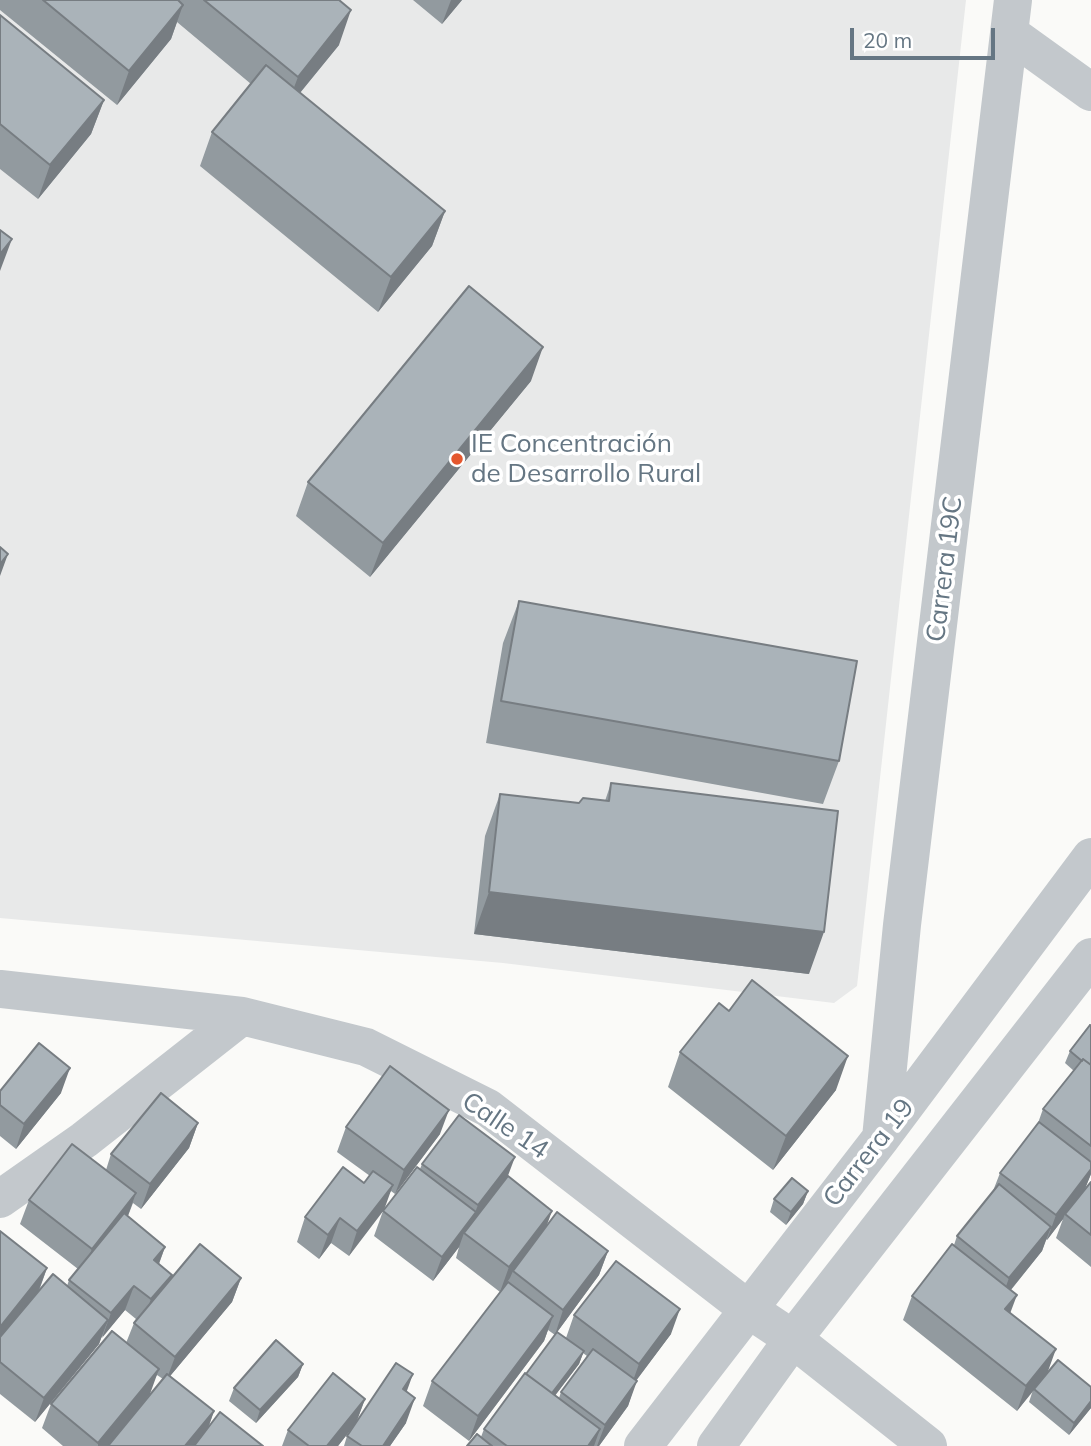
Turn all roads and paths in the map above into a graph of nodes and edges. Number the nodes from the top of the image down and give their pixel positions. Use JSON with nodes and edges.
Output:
{"nodes":[{"id":1,"x":1011,"y":17,"type":"edge"},
{"id":2,"x":1091,"y":92,"type":"edge"},
{"id":3,"x":1091,"y":857,"type":"edge"},
{"id":4,"x":1091,"y":957,"type":"edge"},
{"id":5,"x":0,"y":989,"type":"edge"},
{"id":6,"x":242,"y":1016,"type":"junction"},
{"id":7,"x":881,"y":1138,"type":"junction"},
{"id":8,"x":0,"y":1199,"type":"edge"},
{"id":9,"x":747,"y":1309,"type":"junction"},
{"id":10,"x":793,"y":1339,"type":"junction"},
{"id":11,"x":643,"y":1446,"type":"edge"},
{"id":12,"x":716,"y":1446,"type":"edge"},
{"id":13,"x":928,"y":1446,"type":"edge"}],
"edges":[{"from":1,"to":2,"type":"street"},
{"from":1,"to":7,"type":"street","name":"Carrera 19C"},
{"from":3,"to":7,"type":"street","name":"Carrera 19"},
{"from":4,"to":10,"type":"street","name":"Carrera 19"},
{"from":5,"to":6,"type":"street","name":"Calle 14"},
{"from":6,"to":8,"type":"street"},
{"from":6,"to":9,"type":"street","name":"Calle 14"},
{"from":7,"to":9,"type":"street","name":"Carrera 19"},
{"from":9,"to":10,"type":"street","name":"Calle 14"},
{"from":9,"to":11,"type":"street","name":"Carrera 19"},
{"from":10,"to":12,"type":"street","name":"Carrera 19"},
{"from":10,"to":13,"type":"street","name":"Calle 14"}]}
